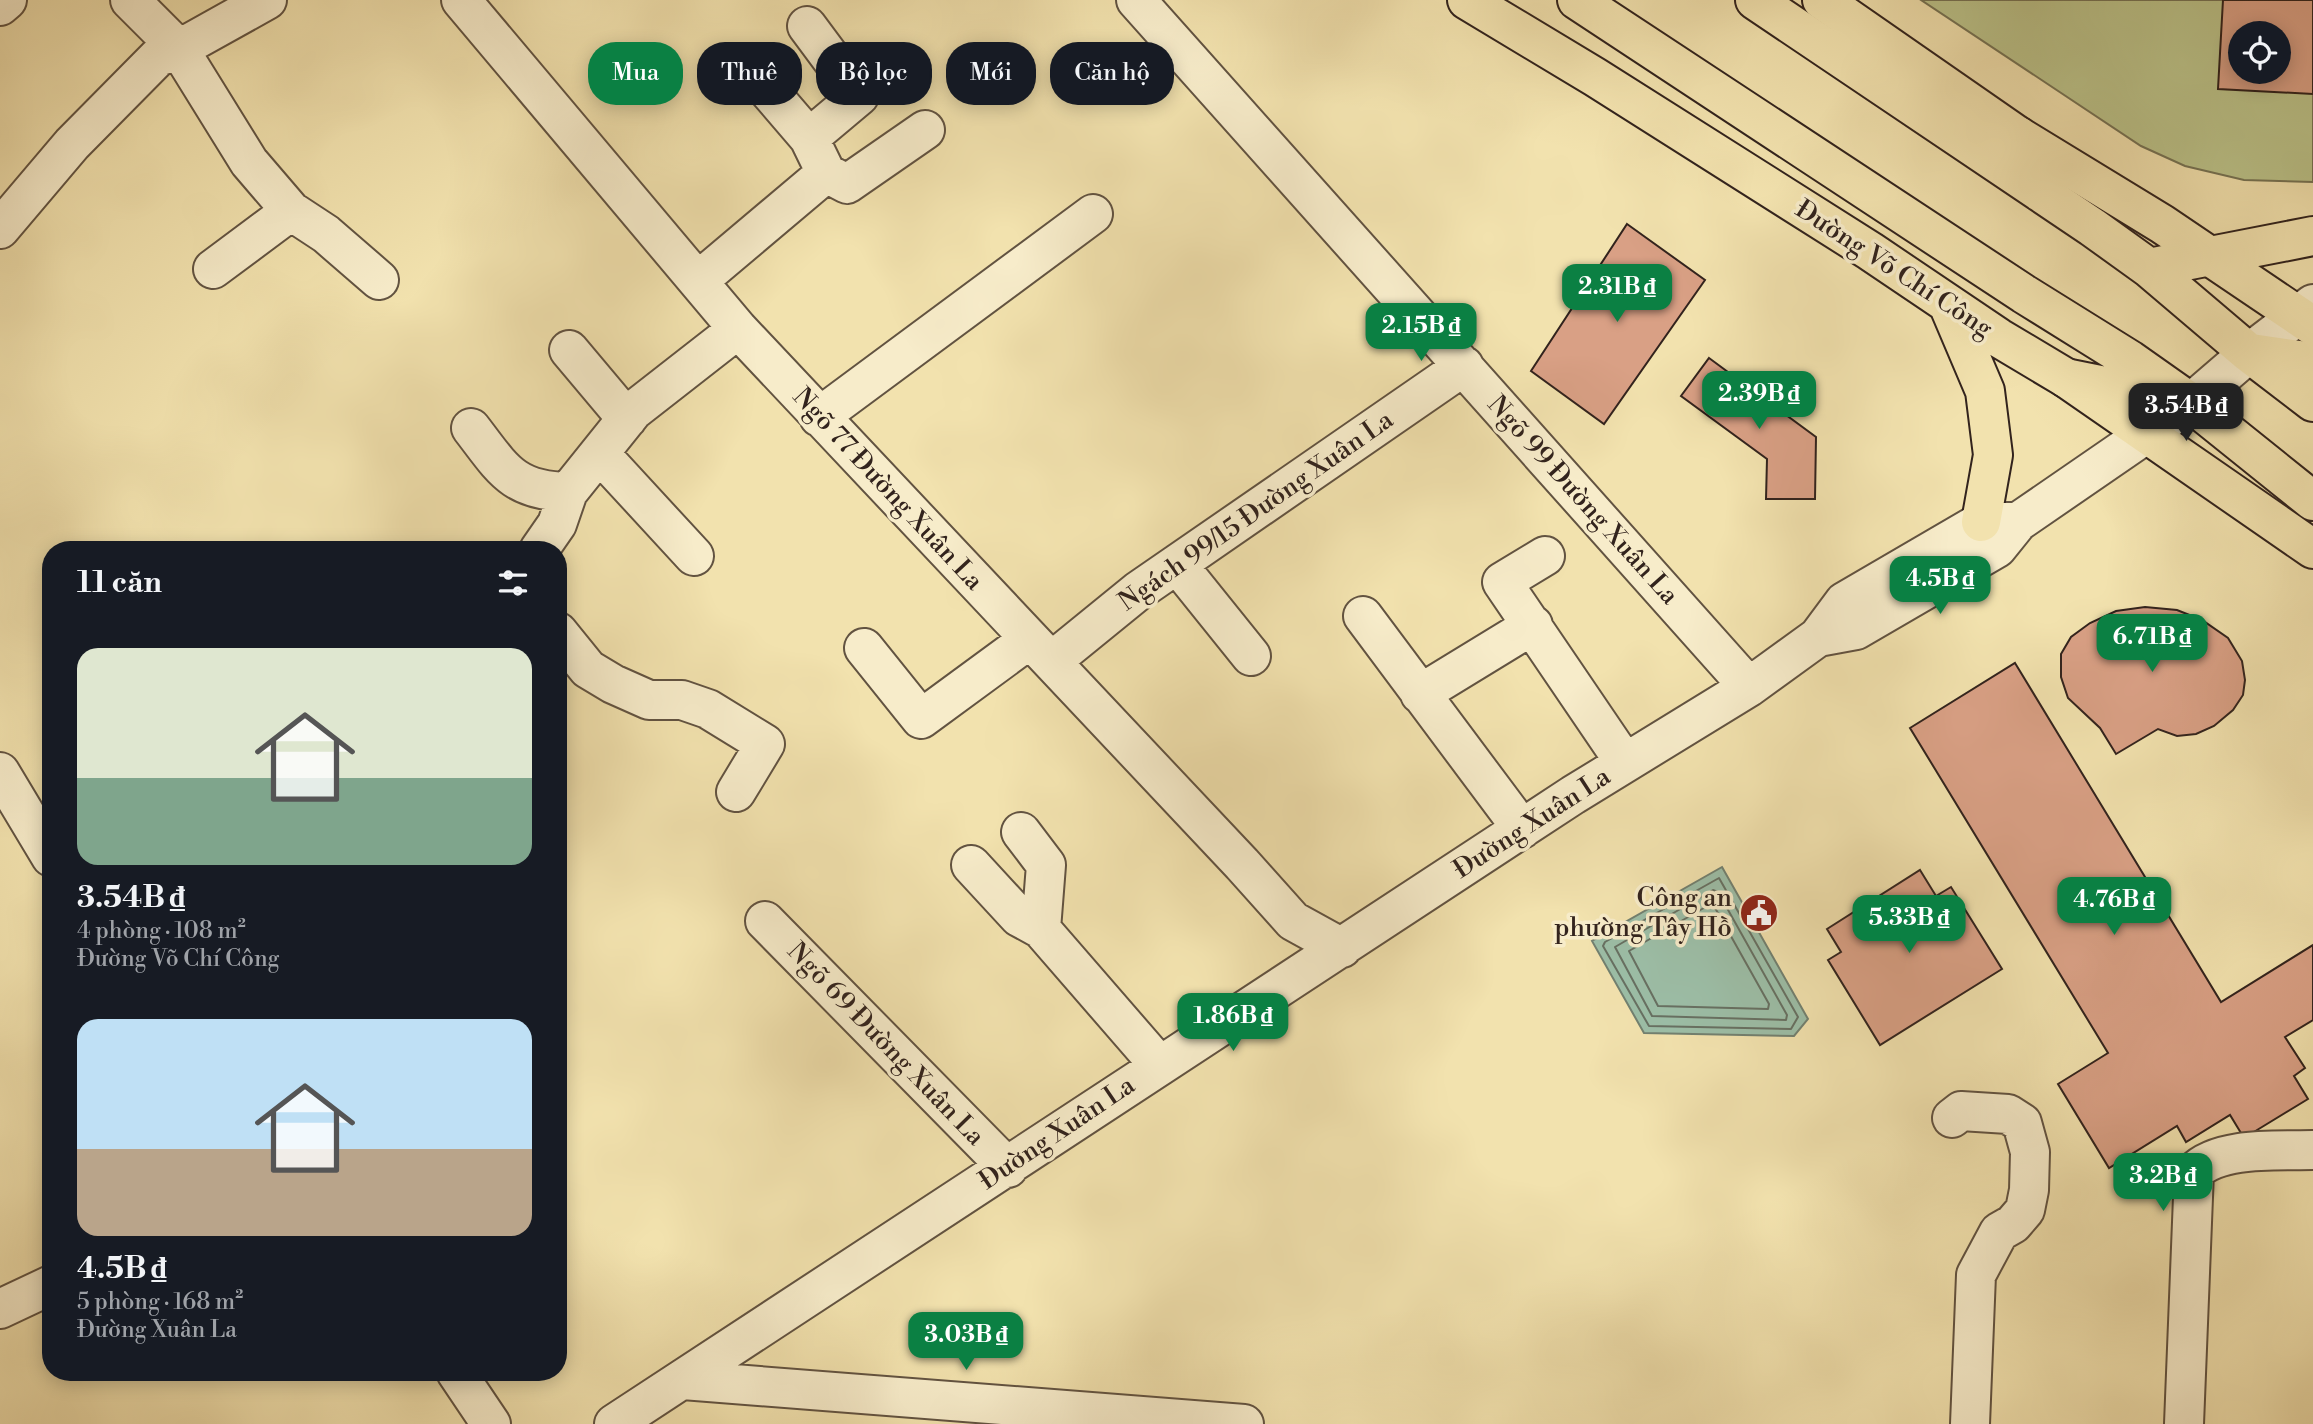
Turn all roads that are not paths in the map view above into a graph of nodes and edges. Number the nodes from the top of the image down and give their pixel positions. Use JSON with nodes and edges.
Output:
{"nodes":[{"id":1,"x":7,"y":0,"type":"edge"},
{"id":2,"x":130,"y":0,"type":"edge"},
{"id":3,"x":267,"y":0,"type":"edge"},
{"id":4,"x":461,"y":0,"type":"edge"},
{"id":5,"x":1136,"y":0,"type":"edge"},
{"id":6,"x":1467,"y":0,"type":"edge"},
{"id":7,"x":1577,"y":0,"type":"edge"},
{"id":8,"x":1755,"y":0,"type":"edge"},
{"id":9,"x":1822,"y":0,"type":"edge"},
{"id":10,"x":0,"y":6,"type":"edge"},
{"id":11,"x":807,"y":26,"type":"dead end"},
{"id":12,"x":179,"y":49,"type":"junction"},
{"id":13,"x":781,"y":105,"type":"edge"},
{"id":14,"x":2018,"y":136,"type":"junction"},
{"id":15,"x":809,"y":138,"type":"junction"},
{"id":16,"x":826,"y":173,"type":"junction"},
{"id":17,"x":2040,"y":192,"type":"junction"},
{"id":18,"x":291,"y":211,"type":"junction"},
{"id":19,"x":1093,"y":214,"type":"dead end"},
{"id":20,"x":0,"y":229,"type":"edge"},
{"id":21,"x":2313,"y":236,"type":"edge"},
{"id":22,"x":2208,"y":256,"type":"junction"},
{"id":23,"x":2149,"y":268,"type":"junction"},
{"id":24,"x":213,"y":269,"type":"dead end"},
{"id":25,"x":379,"y":280,"type":"dead end"},
{"id":26,"x":698,"y":281,"type":"junction"},
{"id":27,"x":1948,"y":304,"type":"junction"},
{"id":28,"x":2308,"y":315,"type":"edge"},
{"id":29,"x":738,"y":329,"type":"junction"},
{"id":30,"x":569,"y":350,"type":"dead end"},
{"id":31,"x":2249,"y":353,"type":"junction"},
{"id":32,"x":2313,"y":362,"type":"edge"},
{"id":33,"x":1464,"y":366,"type":"junction"},
{"id":34,"x":2066,"y":378,"type":"junction"},
{"id":35,"x":2313,"y":402,"type":"edge"},
{"id":36,"x":2191,"y":403,"type":"junction"},
{"id":37,"x":819,"y":417,"type":"junction"},
{"id":38,"x":627,"y":419,"type":"junction"},
{"id":39,"x":471,"y":428,"type":"dead end"},
{"id":40,"x":2147,"y":434,"type":"junction"},
{"id":41,"x":600,"y":454,"type":"junction"},
{"id":42,"x":568,"y":492,"type":"junction"},
{"id":43,"x":2313,"y":501,"type":"edge"},
{"id":44,"x":2000,"y":522,"type":"junction"},
{"id":45,"x":545,"y":541,"type":"edge"},
{"id":46,"x":2313,"y":548,"type":"edge"},
{"id":47,"x":694,"y":556,"type":"dead end"},
{"id":48,"x":1545,"y":556,"type":"dead end"},
{"id":49,"x":1177,"y":564,"type":"junction"},
{"id":50,"x":1363,"y":616,"type":"dead end"},
{"id":51,"x":1533,"y":625,"type":"junction"},
{"id":52,"x":567,"y":643,"type":"edge"},
{"id":53,"x":864,"y":648,"type":"dead end"},
{"id":54,"x":1041,"y":650,"type":"junction"},
{"id":55,"x":1251,"y":656,"type":"dead end"},
{"id":56,"x":1749,"y":687,"type":"junction"},
{"id":57,"x":1420,"y":694,"type":"junction"},
{"id":58,"x":1625,"y":763,"type":"junction"},
{"id":59,"x":0,"y":772,"type":"edge"},
{"id":60,"x":736,"y":792,"type":"dead end"},
{"id":61,"x":1521,"y":829,"type":"junction"},
{"id":62,"x":1021,"y":832,"type":"dead end"},
{"id":63,"x":42,"y":842,"type":"edge"},
{"id":64,"x":971,"y":865,"type":"dead end"},
{"id":65,"x":765,"y":921,"type":"dead end"},
{"id":66,"x":1041,"y":929,"type":"junction"},
{"id":67,"x":1342,"y":948,"type":"junction"},
{"id":68,"x":1159,"y":1065,"type":"junction"},
{"id":69,"x":1952,"y":1118,"type":"dead end"},
{"id":70,"x":2313,"y":1150,"type":"edge"},
{"id":71,"x":1008,"y":1168,"type":"junction"},
{"id":72,"x":42,"y":1289,"type":"edge"},
{"id":73,"x":0,"y":1309,"type":"edge"},
{"id":74,"x":684,"y":1380,"type":"junction"},
{"id":75,"x":462,"y":1381,"type":"edge"},
{"id":76,"x":1102,"y":1419,"type":"edge"},
{"id":77,"x":491,"y":1424,"type":"edge"},
{"id":78,"x":614,"y":1424,"type":"edge"},
{"id":79,"x":1244,"y":1424,"type":"edge"},
{"id":80,"x":1970,"y":1424,"type":"edge"},
{"id":81,"x":2184,"y":1424,"type":"edge"}],
"edges":[{"from":1,"to":10,"type":"street"},
{"from":2,"to":12,"type":"street"},
{"from":3,"to":12,"type":"street"},
{"from":4,"to":26,"type":"street","name":"Ngõ 77 Đường Xuân La"},
{"from":5,"to":33,"type":"street","name":"Ngõ 99 Đường Xuân La"},
{"from":6,"to":27,"type":"main road","name":"Đường Võ Chí Công"},
{"from":7,"to":36,"type":"main road","name":"Đường Võ Chí Công"},
{"from":8,"to":17,"type":"main road"},
{"from":9,"to":14,"type":"main road"},
{"from":11,"to":15,"type":"street"},
{"from":12,"to":18,"type":"street"},
{"from":12,"to":20,"type":"street"},
{"from":13,"to":15,"type":"street"},
{"from":14,"to":17,"type":"main road"},
{"from":14,"to":22,"type":"main road"},
{"from":15,"to":16,"type":"street"},
{"from":16,"to":16,"type":"street"},
{"from":16,"to":26,"type":"street"},
{"from":17,"to":23,"type":"main road"},
{"from":18,"to":24,"type":"street"},
{"from":18,"to":25,"type":"street"},
{"from":19,"to":37,"type":"street"},
{"from":21,"to":22,"type":"main road"},
{"from":22,"to":23,"type":"main road"},
{"from":22,"to":28,"type":"main road"},
{"from":23,"to":31,"type":"main road"},
{"from":26,"to":29,"type":"street","name":"Ngõ 77 Đường Xuân La"},
{"from":27,"to":34,"type":"main road","name":"Đường Võ Chí Công"},
{"from":27,"to":44,"type":"main road"},
{"from":28,"to":31,"type":"street","name":"Đường Xuân La"},
{"from":29,"to":37,"type":"street","name":"Ngõ 77 Đường Xuân La"},
{"from":29,"to":38,"type":"street"},
{"from":30,"to":38,"type":"street"},
{"from":31,"to":32,"type":"main road"},
{"from":31,"to":35,"type":"main road"},
{"from":31,"to":36,"type":"street","name":"Đường Xuân La"},
{"from":33,"to":49,"type":"street","name":"Ngách 99/15 Đường Xuân La"},
{"from":33,"to":56,"type":"street","name":"Ngõ 99 Đường Xuân La"},
{"from":34,"to":36,"type":"main road"},
{"from":34,"to":40,"type":"main road","name":"Đường Võ Chí Công"},
{"from":36,"to":40,"type":"street","name":"Đường Xuân La"},
{"from":36,"to":43,"type":"main road","name":"Đường Võ Chí Công"},
{"from":37,"to":54,"type":"street","name":"Ngõ 77 Đường Xuân La"},
{"from":38,"to":41,"type":"street"},
{"from":39,"to":42,"type":"street"},
{"from":40,"to":44,"type":"street","name":"Đường Xuân La"},
{"from":40,"to":46,"type":"main road","name":"Đường Võ Chí Công"},
{"from":41,"to":42,"type":"street"},
{"from":41,"to":47,"type":"street"},
{"from":42,"to":45,"type":"street"},
{"from":44,"to":56,"type":"street","name":"Đường Xuân La"},
{"from":48,"to":51,"type":"street"},
{"from":49,"to":54,"type":"street","name":"Ngách 99/15 Đường Xuân La"},
{"from":49,"to":55,"type":"street"},
{"from":50,"to":57,"type":"street"},
{"from":51,"to":57,"type":"street"},
{"from":51,"to":58,"type":"street"},
{"from":52,"to":60,"type":"street"},
{"from":53,"to":54,"type":"street","name":"Ngách 99/15 Đường Xuân La"},
{"from":54,"to":67,"type":"street","name":"Ngõ 77 Đường Xuân La"},
{"from":56,"to":58,"type":"street","name":"Đường Xuân La"},
{"from":57,"to":61,"type":"street"},
{"from":58,"to":61,"type":"street","name":"Đường Xuân La"},
{"from":59,"to":63,"type":"street"},
{"from":61,"to":67,"type":"street","name":"Đường Xuân La"},
{"from":62,"to":66,"type":"street"},
{"from":64,"to":66,"type":"street"},
{"from":65,"to":71,"type":"street","name":"Ngõ 69 Đường Xuân La"},
{"from":66,"to":68,"type":"street"},
{"from":67,"to":68,"type":"street","name":"Đường Xuân La"},
{"from":68,"to":71,"type":"street","name":"Đường Xuân La"},
{"from":69,"to":80,"type":"street"},
{"from":70,"to":81,"type":"street"},
{"from":71,"to":74,"type":"street","name":"Đường Xuân La"},
{"from":72,"to":73,"type":"street"},
{"from":74,"to":76,"type":"street"},
{"from":74,"to":78,"type":"street","name":"Đường Xuân La"},
{"from":75,"to":77,"type":"street"},
{"from":76,"to":79,"type":"street"}]}
